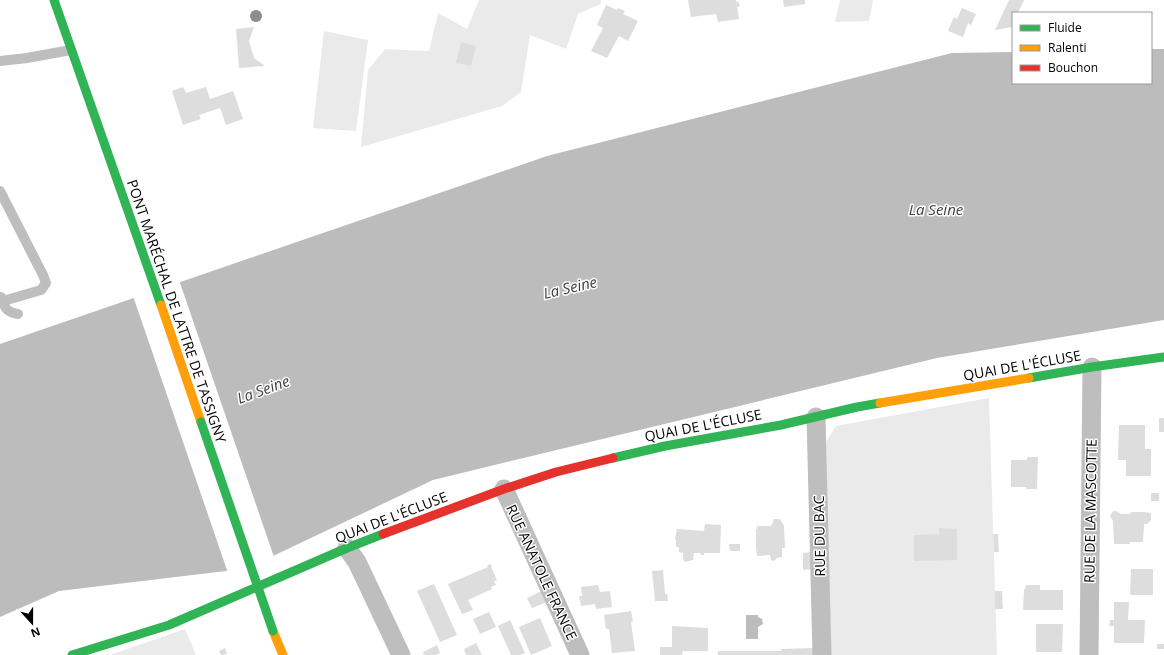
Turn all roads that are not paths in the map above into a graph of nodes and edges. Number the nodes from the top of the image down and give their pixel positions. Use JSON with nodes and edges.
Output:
{"nodes":[{"id":1,"x":54,"y":0,"type":"edge"},
{"id":2,"x":71,"y":50,"type":"junction"},
{"id":3,"x":0,"y":61,"type":"edge"},
{"id":4,"x":0,"y":191,"type":"edge"},
{"id":5,"x":1,"y":298,"type":"edge"},
{"id":6,"x":18,"y":314,"type":"dead end"},
{"id":7,"x":1164,"y":357,"type":"edge"},
{"id":8,"x":1092,"y":366,"type":"junction"},
{"id":9,"x":816,"y":417,"type":"junction"},
{"id":10,"x":504,"y":489,"type":"junction"},
{"id":11,"x":347,"y":548,"type":"junction"},
{"id":12,"x":273,"y":631,"type":"junction"},
{"id":13,"x":72,"y":655,"type":"edge"},
{"id":14,"x":277,"y":655,"type":"edge"},
{"id":15,"x":283,"y":655,"type":"edge"},
{"id":16,"x":400,"y":655,"type":"edge"},
{"id":17,"x":580,"y":655,"type":"edge"},
{"id":18,"x":822,"y":655,"type":"edge"},
{"id":19,"x":1089,"y":655,"type":"edge"}],
"edges":[{"from":1,"to":2,"type":"street","name":"PONT MARÉCHAL DE LATTRE DE TASSIGNY"},
{"from":2,"to":3,"type":"lane"},
{"from":2,"to":12,"type":"street","name":"PONT MARÉCHAL DE LATTRE DE TASSIGNY","bridge":true},
{"from":4,"to":5,"type":"lane"},
{"from":5,"to":6,"type":"lane"},
{"from":7,"to":8,"type":"street","name":"QUAI DE L'ÉCLUSE"},
{"from":8,"to":9,"type":"street","name":"QUAI DE L'ÉCLUSE"},
{"from":8,"to":19,"type":"street","name":"RUE DE LA MASCOTTE"},
{"from":9,"to":10,"type":"street","name":"QUAI DE L'ÉCLUSE"},
{"from":9,"to":18,"type":"street","name":"RUE DU BAC"},
{"from":10,"to":11,"type":"street","name":"QUAI DE L'ÉCLUSE"},
{"from":10,"to":17,"type":"street","name":"RUE ANATOLE FRANCE"},
{"from":11,"to":13,"type":"street","name":"QUAI DE L'ÉCLUSE"},
{"from":11,"to":16,"type":"street"},
{"from":12,"to":14,"type":"street"},
{"from":12,"to":15,"type":"street"}]}
